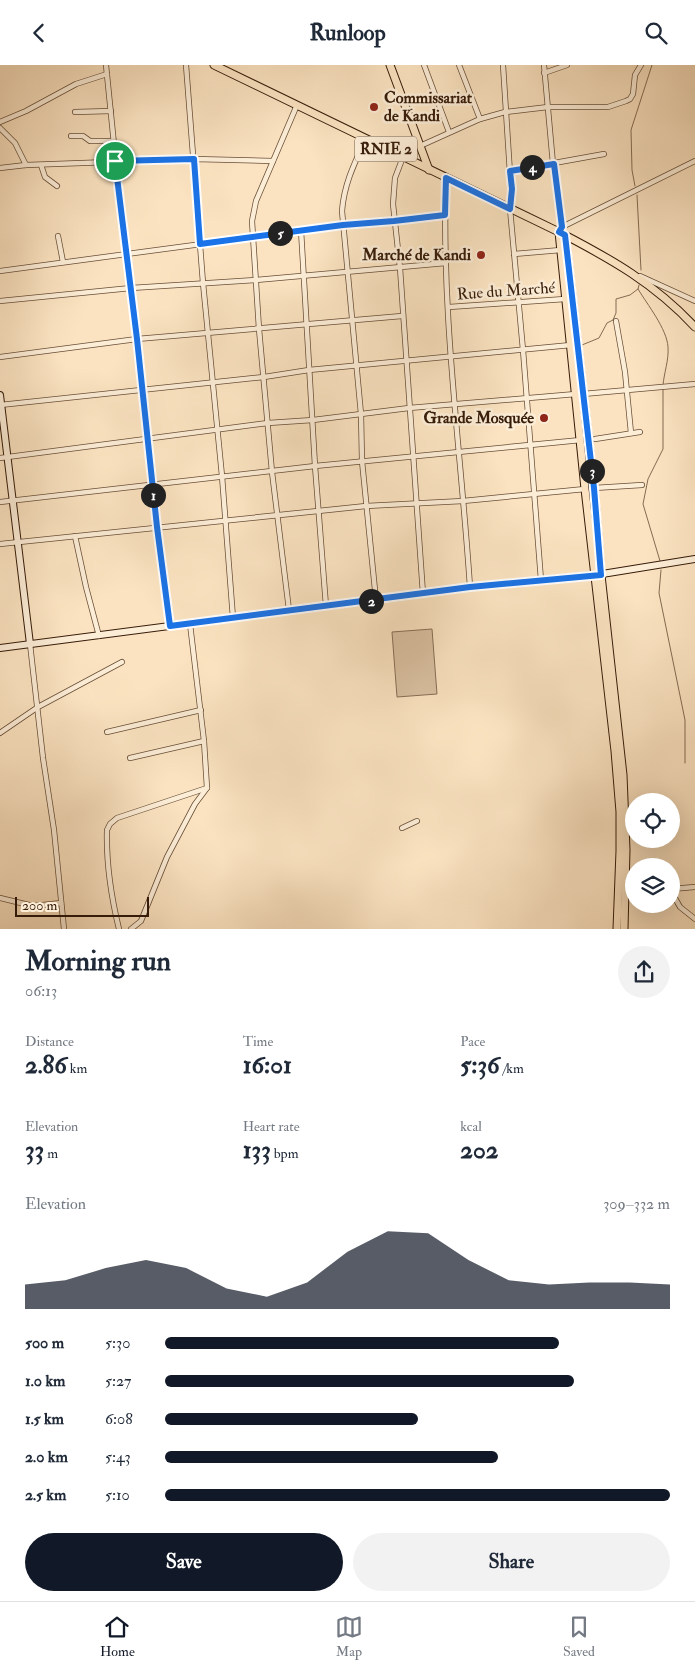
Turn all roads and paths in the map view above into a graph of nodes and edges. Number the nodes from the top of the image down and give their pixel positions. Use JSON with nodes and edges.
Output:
{"nodes":[{"id":1,"x":106,"y":65,"type":"edge"},
{"id":2,"x":186,"y":65,"type":"edge"},
{"id":3,"x":214,"y":65,"type":"edge"},
{"id":4,"x":390,"y":65,"type":"edge"},
{"id":5,"x":424,"y":65,"type":"edge"},
{"id":6,"x":460,"y":65,"type":"edge"},
{"id":7,"x":503,"y":65,"type":"edge"},
{"id":8,"x":544,"y":65,"type":"edge"},
{"id":9,"x":567,"y":65,"type":"edge"},
{"id":10,"x":641,"y":65,"type":"edge"},
{"id":11,"x":544,"y":73,"type":"junction"},
{"id":12,"x":107,"y":74,"type":"junction"},
{"id":13,"x":297,"y":105,"type":"junction"},
{"id":14,"x":548,"y":107,"type":"junction"},
{"id":15,"x":110,"y":111,"type":"junction"},
{"id":16,"x":75,"y":112,"type":"dead end"},
{"id":17,"x":505,"y":112,"type":"junction"},
{"id":18,"x":480,"y":119,"type":"junction"},
{"id":19,"x":0,"y":122,"type":"edge"},
{"id":20,"x":0,"y":128,"type":"edge"},
{"id":21,"x":449,"y":132,"type":"junction"},
{"id":22,"x":71,"y":136,"type":"dead end"},
{"id":23,"x":366,"y":138,"type":"junction"},
{"id":24,"x":113,"y":141,"type":"junction"},
{"id":25,"x":420,"y":146,"type":"junction"},
{"id":26,"x":604,"y":154,"type":"dead end"},
{"id":27,"x":403,"y":157,"type":"junction"},
{"id":28,"x":194,"y":159,"type":"junction"},
{"id":29,"x":115,"y":161,"type":"junction"},
{"id":30,"x":273,"y":161,"type":"junction"},
{"id":31,"x":695,"y":161,"type":"edge"},
{"id":32,"x":554,"y":164,"type":"junction"},
{"id":33,"x":26,"y":165,"type":"junction"},
{"id":34,"x":41,"y":165,"type":"junction"},
{"id":35,"x":0,"y":168,"type":"edge"},
{"id":36,"x":429,"y":170,"type":"junction"},
{"id":37,"x":510,"y":171,"type":"junction"},
{"id":38,"x":446,"y":178,"type":"junction"},
{"id":39,"x":57,"y":186,"type":"dead end"},
{"id":40,"x":510,"y":209,"type":"junction"},
{"id":41,"x":445,"y":215,"type":"junction"},
{"id":42,"x":394,"y":221,"type":"junction"},
{"id":43,"x":343,"y":225,"type":"junction"},
{"id":44,"x":301,"y":230,"type":"junction"},
{"id":45,"x":562,"y":231,"type":"junction"},
{"id":46,"x":58,"y":236,"type":"dead end"},
{"id":47,"x":253,"y":236,"type":"junction"},
{"id":48,"x":200,"y":244,"type":"junction"},
{"id":49,"x":561,"y":251,"type":"junction"},
{"id":50,"x":126,"y":253,"type":"junction"},
{"id":51,"x":514,"y":254,"type":"junction"},
{"id":52,"x":63,"y":262,"type":"junction"},
{"id":53,"x":446,"y":263,"type":"junction"},
{"id":54,"x":400,"y":268,"type":"junction"},
{"id":55,"x":0,"y":271,"type":"edge"},
{"id":56,"x":348,"y":272,"type":"junction"},
{"id":57,"x":634,"y":274,"type":"junction"},
{"id":58,"x":304,"y":275,"type":"junction"},
{"id":59,"x":256,"y":280,"type":"junction"},
{"id":60,"x":203,"y":283,"type":"junction"},
{"id":61,"x":130,"y":288,"type":"junction"},
{"id":62,"x":566,"y":299,"type":"junction"},
{"id":63,"x":0,"y":301,"type":"edge"},
{"id":64,"x":695,"y":301,"type":"edge"},
{"id":65,"x":518,"y":302,"type":"junction"},
{"id":66,"x":449,"y":307,"type":"junction"},
{"id":67,"x":402,"y":316,"type":"junction"},
{"id":68,"x":352,"y":320,"type":"junction"},
{"id":69,"x":616,"y":321,"type":"dead end"},
{"id":70,"x":307,"y":324,"type":"junction"},
{"id":71,"x":695,"y":327,"type":"edge"},
{"id":72,"x":259,"y":329,"type":"junction"},
{"id":73,"x":207,"y":334,"type":"junction"},
{"id":74,"x":137,"y":339,"type":"junction"},
{"id":75,"x":571,"y":345,"type":"junction"},
{"id":76,"x":523,"y":350,"type":"junction"},
{"id":77,"x":0,"y":357,"type":"edge"},
{"id":78,"x":452,"y":357,"type":"junction"},
{"id":79,"x":406,"y":360,"type":"junction"},
{"id":80,"x":356,"y":366,"type":"junction"},
{"id":81,"x":309,"y":370,"type":"junction"},
{"id":82,"x":264,"y":377,"type":"junction"},
{"id":83,"x":212,"y":382,"type":"junction"},
{"id":84,"x":695,"y":384,"type":"edge"},
{"id":85,"x":142,"y":390,"type":"junction"},
{"id":86,"x":626,"y":390,"type":"junction"},
{"id":87,"x":580,"y":394,"type":"junction"},
{"id":88,"x":0,"y":395,"type":"edge"},
{"id":89,"x":527,"y":399,"type":"junction"},
{"id":90,"x":455,"y":404,"type":"junction"},
{"id":91,"x":1,"y":405,"type":"edge"},
{"id":92,"x":409,"y":408,"type":"junction"},
{"id":93,"x":361,"y":414,"type":"junction"},
{"id":94,"x":313,"y":420,"type":"junction"},
{"id":95,"x":268,"y":423,"type":"junction"},
{"id":96,"x":216,"y":429,"type":"junction"},
{"id":97,"x":640,"y":432,"type":"dead end"},
{"id":98,"x":631,"y":433,"type":"junction"},
{"id":99,"x":148,"y":438,"type":"junction"},
{"id":100,"x":595,"y":439,"type":"dead end"},
{"id":101,"x":581,"y":440,"type":"junction"},
{"id":102,"x":531,"y":445,"type":"junction"},
{"id":103,"x":459,"y":452,"type":"junction"},
{"id":104,"x":413,"y":456,"type":"junction"},
{"id":105,"x":8,"y":457,"type":"junction"},
{"id":106,"x":0,"y":458,"type":"edge"},
{"id":107,"x":362,"y":461,"type":"junction"},
{"id":108,"x":315,"y":466,"type":"junction"},
{"id":109,"x":272,"y":472,"type":"junction"},
{"id":110,"x":222,"y":476,"type":"junction"},
{"id":111,"x":152,"y":485,"type":"junction"},
{"id":112,"x":642,"y":485,"type":"dead end"},
{"id":113,"x":594,"y":488,"type":"junction"},
{"id":114,"x":585,"y":489,"type":"junction"},
{"id":115,"x":535,"y":494,"type":"junction"},
{"id":116,"x":13,"y":501,"type":"junction"},
{"id":117,"x":463,"y":501,"type":"junction"},
{"id":118,"x":0,"y":502,"type":"edge"},
{"id":119,"x":416,"y":502,"type":"junction"},
{"id":120,"x":366,"y":506,"type":"junction"},
{"id":121,"x":319,"y":511,"type":"junction"},
{"id":122,"x":276,"y":516,"type":"junction"},
{"id":123,"x":225,"y":521,"type":"junction"},
{"id":124,"x":157,"y":527,"type":"junction"},
{"id":125,"x":75,"y":536,"type":"junction"},
{"id":126,"x":17,"y":542,"type":"junction"},
{"id":127,"x":0,"y":544,"type":"edge"},
{"id":128,"x":695,"y":559,"type":"edge"},
{"id":129,"x":599,"y":575,"type":"junction"},
{"id":130,"x":541,"y":580,"type":"junction"},
{"id":131,"x":470,"y":587,"type":"junction"},
{"id":132,"x":423,"y":594,"type":"junction"},
{"id":133,"x":376,"y":600,"type":"junction"},
{"id":134,"x":326,"y":606,"type":"junction"},
{"id":135,"x":289,"y":610,"type":"junction"},
{"id":136,"x":233,"y":618,"type":"junction"},
{"id":137,"x":190,"y":623,"type":"junction"},
{"id":138,"x":170,"y":626,"type":"junction"},
{"id":139,"x":99,"y":635,"type":"junction"},
{"id":140,"x":30,"y":644,"type":"junction"},
{"id":141,"x":0,"y":648,"type":"edge"},
{"id":142,"x":122,"y":661,"type":"dead end"},
{"id":143,"x":38,"y":707,"type":"junction"},
{"id":144,"x":201,"y":710,"type":"junction"},
{"id":145,"x":107,"y":731,"type":"dead end"},
{"id":146,"x":0,"y":733,"type":"edge"},
{"id":147,"x":204,"y":741,"type":"junction"},
{"id":148,"x":130,"y":758,"type":"dead end"},
{"id":149,"x":207,"y":787,"type":"junction"},
{"id":150,"x":417,"y":821,"type":"dead end"},
{"id":151,"x":402,"y":828,"type":"dead end"},
{"id":152,"x":695,"y":887,"type":"edge"},
{"id":153,"x":680,"y":889,"type":"edge"},
{"id":154,"x":0,"y":898,"type":"edge"},
{"id":155,"x":61,"y":903,"type":"junction"},
{"id":156,"x":680,"y":907,"type":"edge"},
{"id":157,"x":695,"y":919,"type":"edge"},
{"id":158,"x":64,"y":929,"type":"edge"},
{"id":159,"x":119,"y":929,"type":"edge"},
{"id":160,"x":131,"y":929,"type":"edge"},
{"id":161,"x":617,"y":929,"type":"edge"},
{"id":162,"x":624,"y":929,"type":"edge"}],
"edges":[{"from":1,"to":12,"type":"street"},
{"from":2,"to":28,"type":"street"},
{"from":3,"to":13,"type":"main road","number":"RNIE 2"},
{"from":4,"to":25,"type":"main road"},
{"from":5,"to":21,"type":"street"},
{"from":6,"to":18,"type":"street"},
{"from":7,"to":17,"type":"street"},
{"from":8,"to":11,"type":"street"},
{"from":9,"to":11,"type":"street"},
{"from":10,"to":14,"type":"street"},
{"from":11,"to":14,"type":"street"},
{"from":12,"to":15,"type":"street"},
{"from":12,"to":19,"type":"street"},
{"from":13,"to":23,"type":"main road","number":"RNIE 2"},
{"from":13,"to":30,"type":"street"},
{"from":14,"to":17,"type":"street"},
{"from":14,"to":32,"type":"street"},
{"from":15,"to":16,"type":"street"},
{"from":15,"to":24,"type":"street"},
{"from":17,"to":18,"type":"street"},
{"from":17,"to":37,"type":"street"},
{"from":18,"to":21,"type":"street"},
{"from":20,"to":33,"type":"street"},
{"from":21,"to":25,"type":"street"},
{"from":22,"to":24,"type":"street"},
{"from":23,"to":27,"type":"main road","number":"RNIE 2"},
{"from":23,"to":43,"type":"street"},
{"from":24,"to":29,"type":"street"},
{"from":25,"to":36,"type":"main road"},
{"from":26,"to":32,"type":"street"},
{"from":27,"to":36,"type":"main road","number":"RNIE 2"},
{"from":27,"to":42,"type":"street"},
{"from":28,"to":29,"type":"street"},
{"from":28,"to":30,"type":"street"},
{"from":28,"to":48,"type":"street"},
{"from":29,"to":34,"type":"street"},
{"from":29,"to":50,"type":"street"},
{"from":30,"to":47,"type":"street"},
{"from":31,"to":45,"type":"street"},
{"from":32,"to":37,"type":"street"},
{"from":32,"to":45,"type":"street"},
{"from":33,"to":34,"type":"street"},
{"from":33,"to":35,"type":"street"},
{"from":34,"to":39,"type":"street"},
{"from":36,"to":38,"type":"main road","number":"RNIE 2"},
{"from":37,"to":40,"type":"street"},
{"from":38,"to":40,"type":"main road","number":"RNIE 2"},
{"from":38,"to":41,"type":"street"},
{"from":40,"to":45,"type":"main road","number":"RNIE 2"},
{"from":40,"to":51,"type":"street"},
{"from":41,"to":42,"type":"street"},
{"from":41,"to":53,"type":"street"},
{"from":42,"to":43,"type":"street"},
{"from":42,"to":54,"type":"street"},
{"from":43,"to":44,"type":"street"},
{"from":43,"to":56,"type":"street"},
{"from":44,"to":47,"type":"street"},
{"from":44,"to":58,"type":"street"},
{"from":45,"to":49,"type":"main road"},
{"from":45,"to":57,"type":"main road","number":"RNIE 2"},
{"from":45,"to":87,"type":"main road"},
{"from":46,"to":52,"type":"street"},
{"from":47,"to":48,"type":"street"},
{"from":47,"to":59,"type":"street"},
{"from":48,"to":50,"type":"street"},
{"from":48,"to":60,"type":"street"},
{"from":49,"to":51,"type":"street"},
{"from":49,"to":62,"type":"main road"},
{"from":50,"to":52,"type":"street"},
{"from":50,"to":61,"type":"street"},
{"from":51,"to":65,"type":"street"},
{"from":52,"to":55,"type":"street"},
{"from":53,"to":54,"type":"street"},
{"from":53,"to":66,"type":"street"},
{"from":54,"to":56,"type":"street"},
{"from":54,"to":67,"type":"street"},
{"from":56,"to":58,"type":"street"},
{"from":56,"to":68,"type":"street"},
{"from":57,"to":64,"type":"street"},
{"from":57,"to":71,"type":"main road","number":"RNIE 2"},
{"from":58,"to":59,"type":"street"},
{"from":58,"to":70,"type":"street"},
{"from":59,"to":60,"type":"street"},
{"from":59,"to":72,"type":"street"},
{"from":60,"to":61,"type":"street"},
{"from":60,"to":73,"type":"street"},
{"from":61,"to":63,"type":"street"},
{"from":61,"to":74,"type":"street"},
{"from":62,"to":65,"type":"street","name":"Rue du Marché"},
{"from":62,"to":75,"type":"main road"},
{"from":65,"to":66,"type":"street","name":"Rue du Marché"},
{"from":65,"to":76,"type":"street"},
{"from":66,"to":78,"type":"street"},
{"from":67,"to":68,"type":"street"},
{"from":67,"to":79,"type":"street"},
{"from":68,"to":70,"type":"street"},
{"from":68,"to":80,"type":"street"},
{"from":69,"to":86,"type":"street"},
{"from":70,"to":72,"type":"street"},
{"from":70,"to":81,"type":"street"},
{"from":72,"to":73,"type":"street"},
{"from":72,"to":82,"type":"street"},
{"from":73,"to":74,"type":"street"},
{"from":73,"to":83,"type":"street"},
{"from":74,"to":77,"type":"street"},
{"from":74,"to":85,"type":"street"},
{"from":75,"to":76,"type":"street"},
{"from":75,"to":87,"type":"main road"},
{"from":76,"to":78,"type":"street"},
{"from":76,"to":89,"type":"street"},
{"from":78,"to":79,"type":"street"},
{"from":78,"to":90,"type":"street"},
{"from":79,"to":80,"type":"street"},
{"from":79,"to":92,"type":"street"},
{"from":80,"to":81,"type":"street"},
{"from":80,"to":93,"type":"street"},
{"from":81,"to":82,"type":"street"},
{"from":81,"to":94,"type":"street"},
{"from":82,"to":83,"type":"street"},
{"from":82,"to":95,"type":"street"},
{"from":83,"to":85,"type":"street"},
{"from":83,"to":96,"type":"street"},
{"from":84,"to":86,"type":"street"},
{"from":85,"to":91,"type":"street"},
{"from":85,"to":99,"type":"street"},
{"from":86,"to":87,"type":"street"},
{"from":86,"to":98,"type":"street"},
{"from":87,"to":89,"type":"street"},
{"from":87,"to":101,"type":"main road"},
{"from":87,"to":113,"type":"main road"},
{"from":88,"to":91,"type":"street"},
{"from":89,"to":90,"type":"street"},
{"from":89,"to":102,"type":"street"},
{"from":90,"to":92,"type":"street"},
{"from":90,"to":103,"type":"street"},
{"from":91,"to":105,"type":"street"},
{"from":92,"to":93,"type":"street"},
{"from":92,"to":104,"type":"street"},
{"from":93,"to":94,"type":"street"},
{"from":93,"to":107,"type":"street"},
{"from":94,"to":95,"type":"street"},
{"from":94,"to":108,"type":"street"},
{"from":95,"to":96,"type":"street"},
{"from":95,"to":109,"type":"street"},
{"from":96,"to":99,"type":"street"},
{"from":96,"to":110,"type":"street"},
{"from":97,"to":98,"type":"street"},
{"from":98,"to":100,"type":"street"},
{"from":99,"to":105,"type":"street"},
{"from":99,"to":111,"type":"street"},
{"from":101,"to":102,"type":"street"},
{"from":101,"to":114,"type":"main road"},
{"from":102,"to":103,"type":"street"},
{"from":102,"to":115,"type":"street"},
{"from":103,"to":104,"type":"street"},
{"from":103,"to":117,"type":"street"},
{"from":104,"to":107,"type":"street"},
{"from":104,"to":119,"type":"street"},
{"from":105,"to":106,"type":"street"},
{"from":105,"to":116,"type":"street"},
{"from":107,"to":108,"type":"street"},
{"from":107,"to":120,"type":"street"},
{"from":108,"to":109,"type":"street"},
{"from":108,"to":121,"type":"street"},
{"from":109,"to":110,"type":"street"},
{"from":109,"to":122,"type":"street"},
{"from":110,"to":111,"type":"street"},
{"from":110,"to":123,"type":"street"},
{"from":111,"to":116,"type":"street"},
{"from":111,"to":124,"type":"street"},
{"from":112,"to":113,"type":"street"},
{"from":113,"to":129,"type":"main road"},
{"from":114,"to":115,"type":"street"},
{"from":114,"to":129,"type":"main road"},
{"from":115,"to":117,"type":"street"},
{"from":115,"to":130,"type":"street"},
{"from":116,"to":118,"type":"street"},
{"from":116,"to":126,"type":"street"},
{"from":117,"to":119,"type":"street"},
{"from":117,"to":131,"type":"street"},
{"from":119,"to":120,"type":"street"},
{"from":119,"to":132,"type":"street"},
{"from":120,"to":121,"type":"street"},
{"from":120,"to":133,"type":"street"},
{"from":121,"to":122,"type":"street"},
{"from":121,"to":134,"type":"street"},
{"from":122,"to":123,"type":"street"},
{"from":122,"to":135,"type":"street"},
{"from":123,"to":124,"type":"street"},
{"from":123,"to":136,"type":"street"},
{"from":124,"to":125,"type":"street"},
{"from":124,"to":138,"type":"street"},
{"from":125,"to":126,"type":"street"},
{"from":125,"to":139,"type":"street"},
{"from":126,"to":127,"type":"street"},
{"from":126,"to":140,"type":"street"},
{"from":128,"to":129,"type":"street"},
{"from":129,"to":130,"type":"street"},
{"from":129,"to":161,"type":"main road"},
{"from":129,"to":162,"type":"main road"},
{"from":130,"to":131,"type":"street"},
{"from":131,"to":132,"type":"street"},
{"from":132,"to":133,"type":"street"},
{"from":133,"to":134,"type":"street"},
{"from":134,"to":135,"type":"street"},
{"from":135,"to":136,"type":"street"},
{"from":136,"to":137,"type":"street"},
{"from":137,"to":138,"type":"street"},
{"from":137,"to":144,"type":"street"},
{"from":138,"to":139,"type":"street"},
{"from":139,"to":140,"type":"street"},
{"from":140,"to":141,"type":"street"},
{"from":140,"to":143,"type":"street"},
{"from":142,"to":143,"type":"street"},
{"from":143,"to":146,"type":"street"},
{"from":143,"to":155,"type":"street"},
{"from":144,"to":145,"type":"street"},
{"from":144,"to":147,"type":"street"},
{"from":147,"to":148,"type":"street"},
{"from":147,"to":149,"type":"street"},
{"from":149,"to":159,"type":"street"},
{"from":149,"to":160,"type":"street"},
{"from":150,"to":151,"type":"street"},
{"from":152,"to":153,"type":"street"},
{"from":154,"to":155,"type":"street"},
{"from":155,"to":158,"type":"street"},
{"from":156,"to":157,"type":"street"}]}
